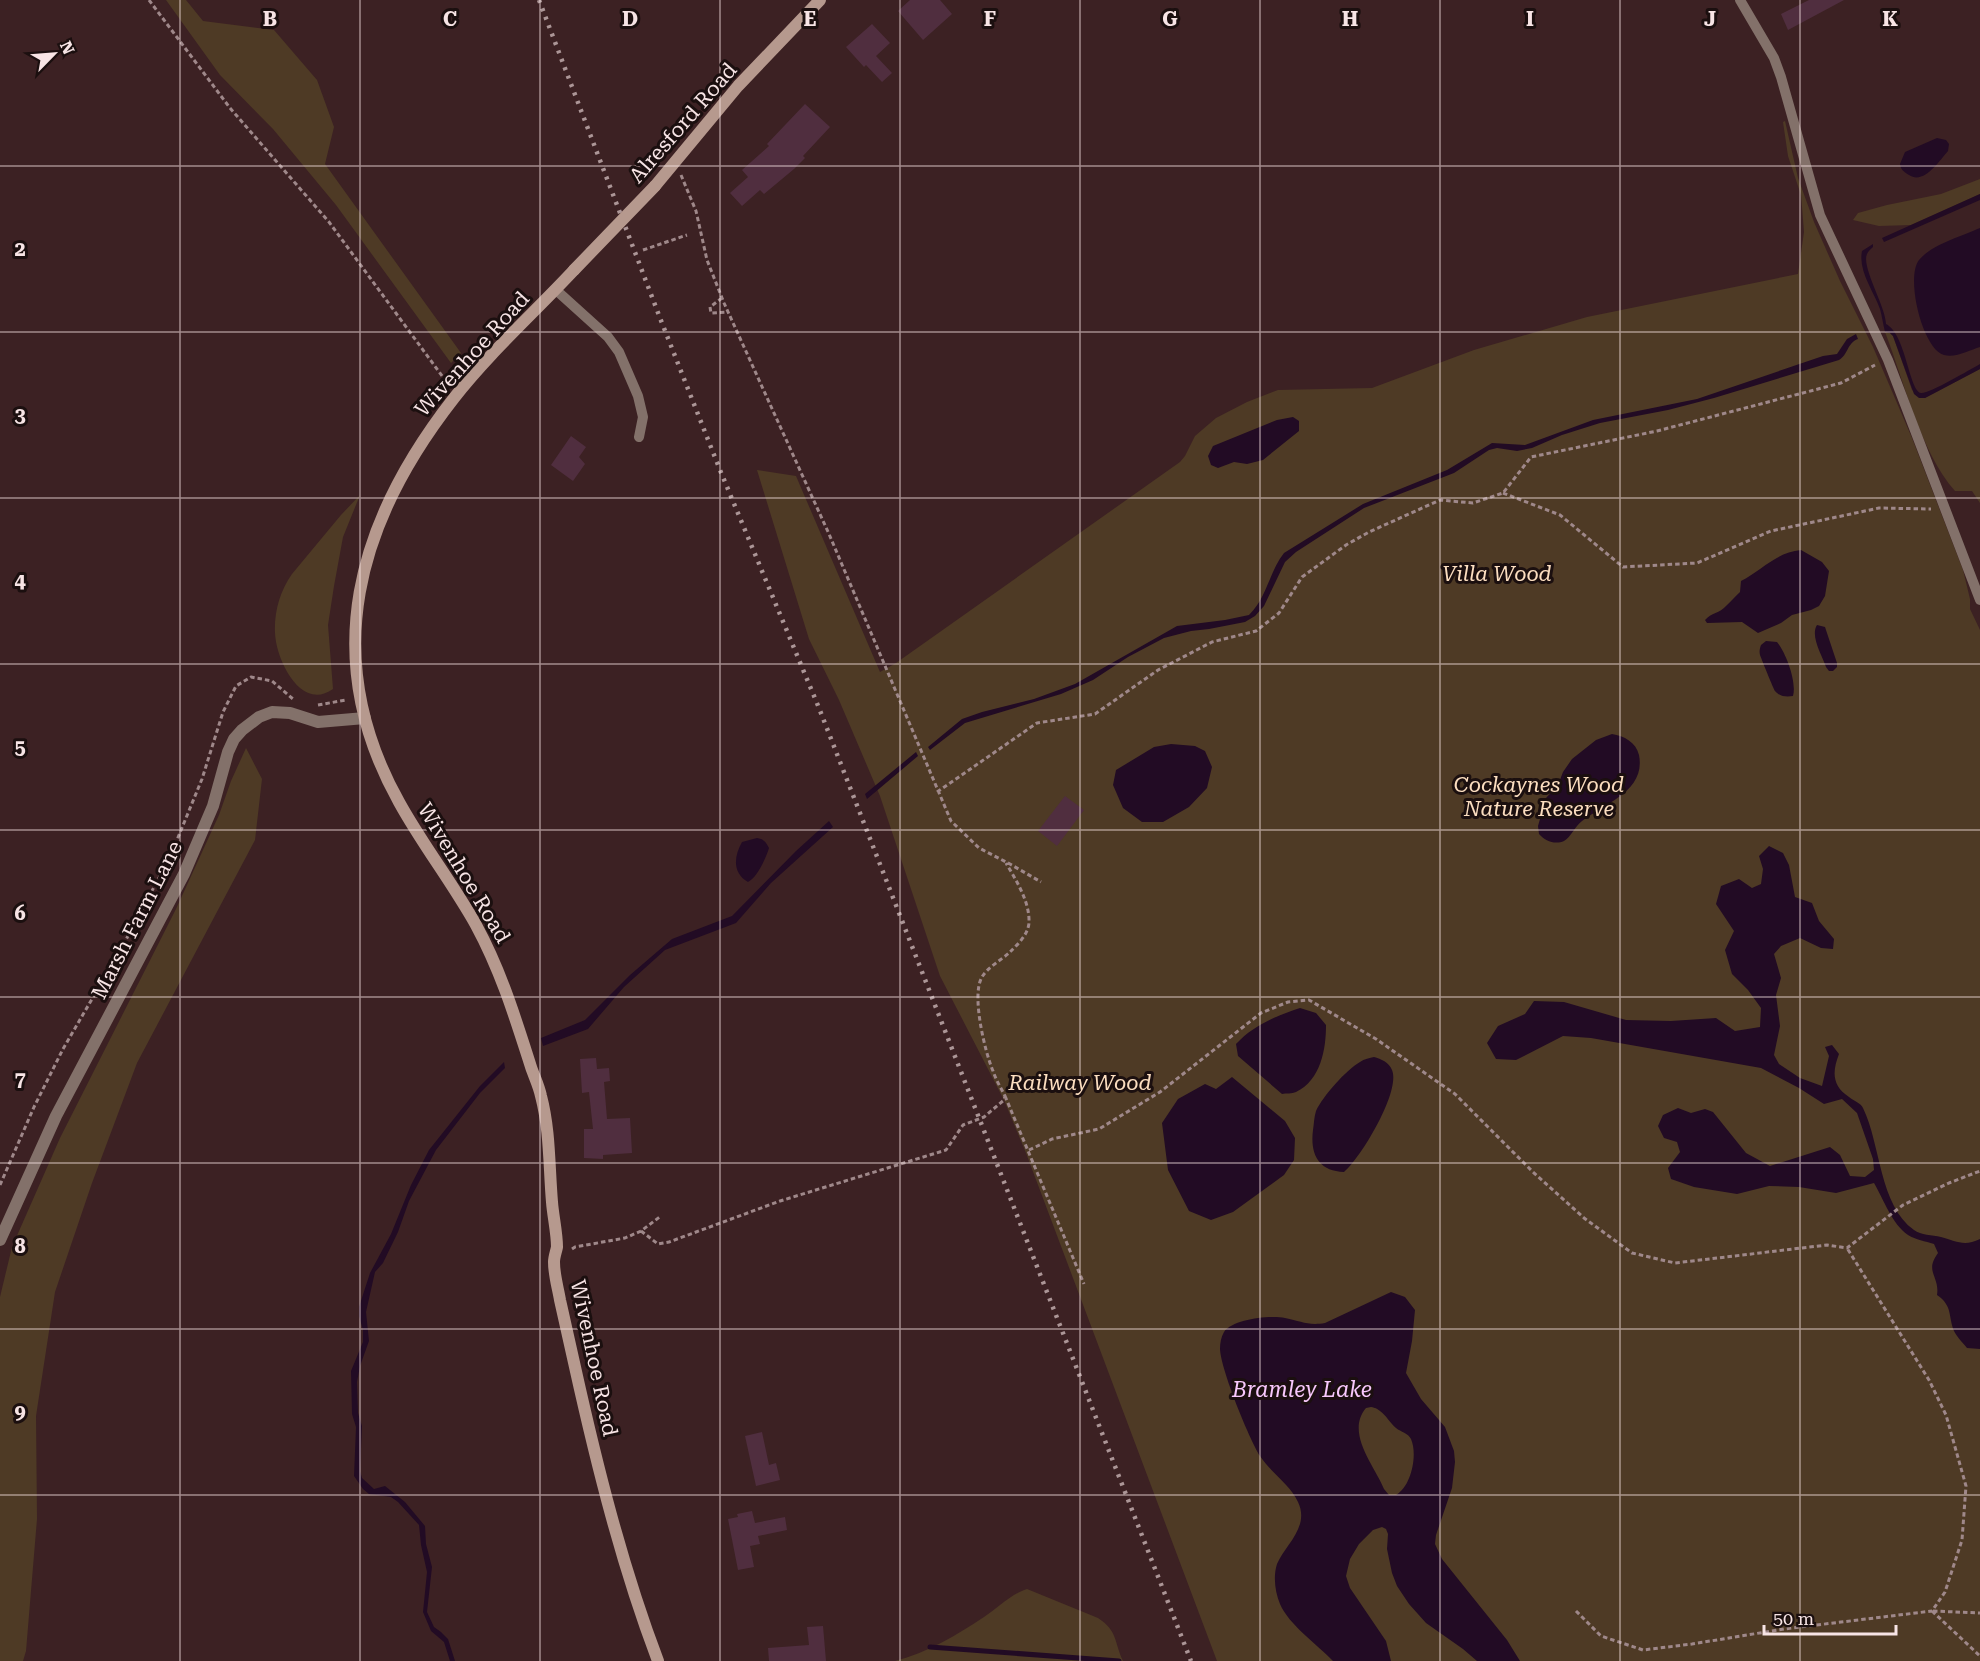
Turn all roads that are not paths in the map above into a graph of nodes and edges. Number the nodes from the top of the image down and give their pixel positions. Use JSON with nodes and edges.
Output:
{"nodes":[{"id":1,"x":820,"y":0,"type":"edge"},
{"id":2,"x":1741,"y":0,"type":"edge"},
{"id":3,"x":574,"y":270,"type":"joint"},
{"id":4,"x":556,"y":290,"type":"junction"},
{"id":5,"x":639,"y":437,"type":"dead end"},
{"id":6,"x":1980,"y":600,"type":"edge"},
{"id":7,"x":365,"y":718,"type":"junction"},
{"id":8,"x":0,"y":1240,"type":"edge"},
{"id":9,"x":658,"y":1661,"type":"edge"}],
"edges":[{"from":1,"to":3,"type":"street","name":"Alresford Road","bridge":true},
{"from":2,"to":6,"type":"lane"},
{"from":3,"to":4,"type":"street","name":"Wivenhoe Road"},
{"from":4,"to":5,"type":"lane"},
{"from":4,"to":7,"type":"street","name":"Wivenhoe Road"},
{"from":7,"to":8,"type":"street","name":"Marsh Farm Lane"},
{"from":7,"to":9,"type":"street","name":"Wivenhoe Road"}]}
